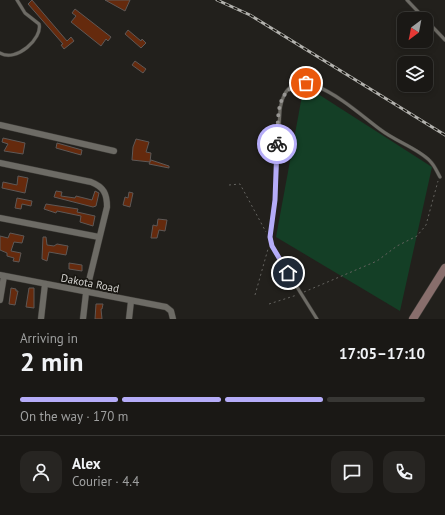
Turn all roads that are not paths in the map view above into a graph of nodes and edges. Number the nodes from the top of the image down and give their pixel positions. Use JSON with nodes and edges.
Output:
{"nodes":[{"id":1,"x":17,"y":0,"type":"edge"},
{"id":2,"x":407,"y":0,"type":"edge"},
{"id":3,"x":418,"y":12,"type":"edge"},
{"id":4,"x":433,"y":28,"type":"edge"},
{"id":5,"x":445,"y":40,"type":"edge"},
{"id":6,"x":0,"y":53,"type":"edge"},
{"id":7,"x":0,"y":125,"type":"edge"},
{"id":8,"x":114,"y":152,"type":"dead end"},
{"id":9,"x":0,"y":163,"type":"edge"},
{"id":10,"x":440,"y":177,"type":"road end"},
{"id":11,"x":0,"y":218,"type":"edge"},
{"id":12,"x":99,"y":237,"type":"junction"},
{"id":13,"x":445,"y":268,"type":"edge"},
{"id":14,"x":2,"y":275,"type":"edge"},
{"id":15,"x":46,"y":284,"type":"junction"},
{"id":16,"x":86,"y":293,"type":"junction"},
{"id":17,"x":0,"y":300,"type":"edge"},
{"id":18,"x":131,"y":301,"type":"junction"},
{"id":19,"x":173,"y":317,"type":"edge"},
{"id":20,"x":41,"y":319,"type":"edge"},
{"id":21,"x":83,"y":319,"type":"edge"},
{"id":22,"x":129,"y":319,"type":"edge"},
{"id":23,"x":317,"y":319,"type":"edge"},
{"id":24,"x":413,"y":319,"type":"edge"}],
"edges":[{"from":1,"to":6,"type":"lane"},
{"from":2,"to":3,"type":"lane"},
{"from":4,"to":5,"type":"lane"},
{"from":7,"to":8,"type":"street"},
{"from":9,"to":12,"type":"street"},
{"from":10,"to":23,"type":"lane"},
{"from":11,"to":12,"type":"street"},
{"from":12,"to":16,"type":"street"},
{"from":13,"to":24,"type":"street"},
{"from":14,"to":15,"type":"street","name":"Dakota Road"},
{"from":14,"to":17,"type":"street"},
{"from":15,"to":16,"type":"street","name":"Dakota Road"},
{"from":15,"to":20,"type":"street"},
{"from":16,"to":18,"type":"street","name":"Dakota Road"},
{"from":16,"to":21,"type":"street"},
{"from":18,"to":19,"type":"street","name":"Dakota Road"},
{"from":18,"to":22,"type":"street"}]}
